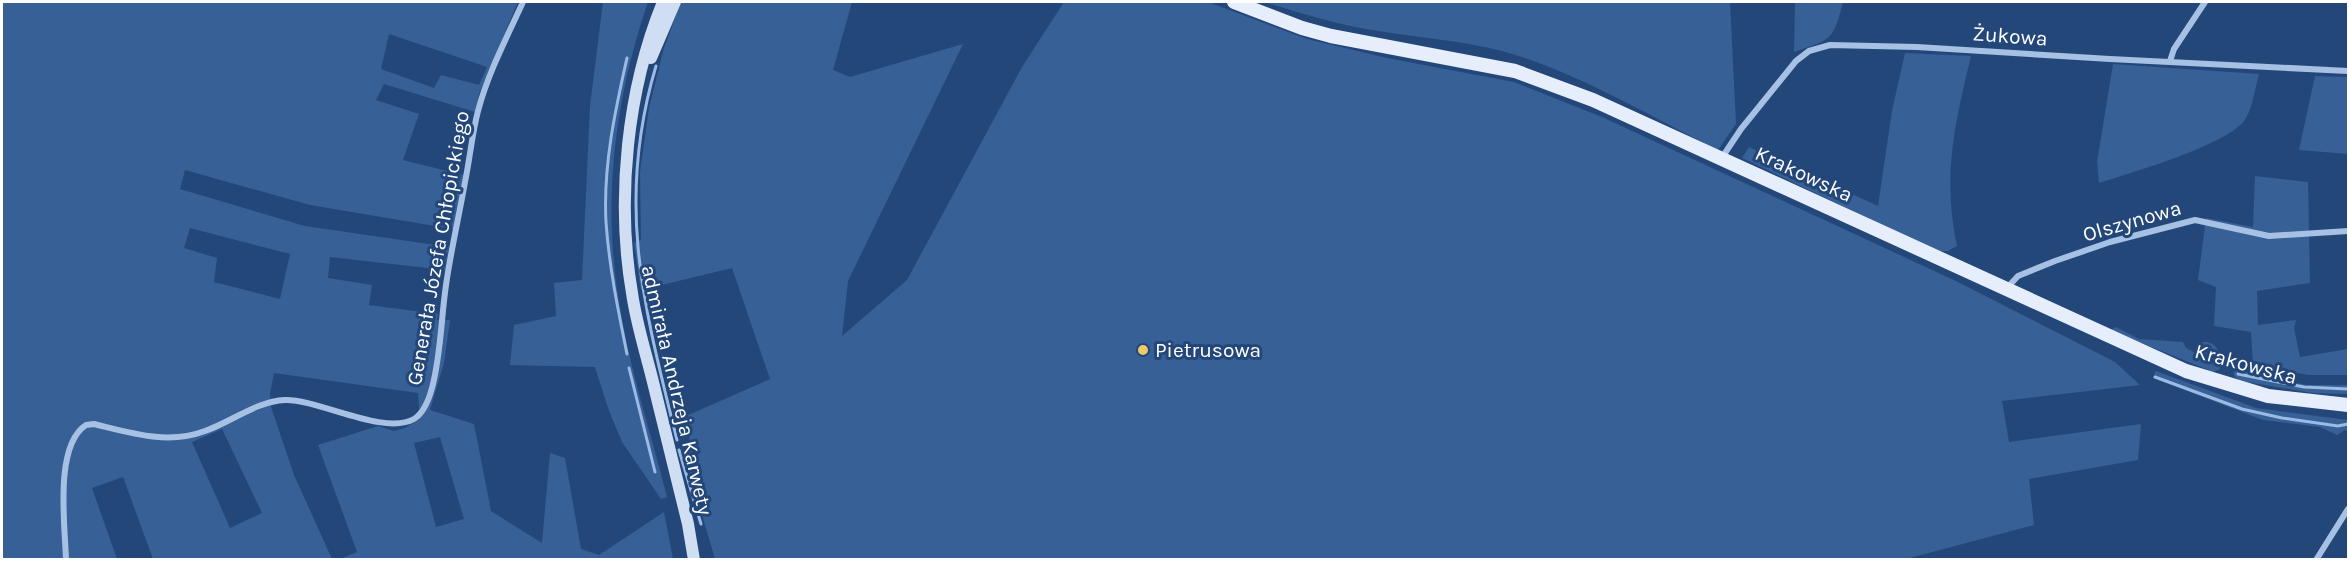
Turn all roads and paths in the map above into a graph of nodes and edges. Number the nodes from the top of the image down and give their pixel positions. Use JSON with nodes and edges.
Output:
{"nodes":[{"id":1,"x":523,"y":2,"type":"edge"},
{"id":2,"x":663,"y":2,"type":"edge"},
{"id":3,"x":675,"y":2,"type":"edge"},
{"id":4,"x":1234,"y":2,"type":"edge"},
{"id":5,"x":2205,"y":2,"type":"edge"},
{"id":6,"x":2170,"y":62,"type":"junction"},
{"id":7,"x":2349,"y":71,"type":"edge"},
{"id":8,"x":639,"y":86,"type":"junction"},
{"id":9,"x":1721,"y":159,"type":"junction"},
{"id":10,"x":2349,"y":231,"type":"edge"},
{"id":11,"x":2005,"y":290,"type":"junction"},
{"id":12,"x":2349,"y":405,"type":"edge"},
{"id":13,"x":2349,"y":509,"type":"edge"},
{"id":14,"x":66,"y":560,"type":"edge"},
{"id":15,"x":694,"y":560,"type":"edge"},
{"id":16,"x":2316,"y":560,"type":"edge"}],
"edges":[{"from":1,"to":14,"type":"street","name":"Generała Józefa Chłopickiego"},
{"from":2,"to":8,"type":"main road","name":"admirała Andrzeja Karwety"},
{"from":3,"to":8,"type":"main road","name":"admirała Andrzeja Karwety"},
{"from":4,"to":9,"type":"main road","name":"Krakowska"},
{"from":5,"to":6,"type":"street"},
{"from":6,"to":7,"type":"street","name":"Żukowa"},
{"from":6,"to":9,"type":"street","name":"Żukowa"},
{"from":8,"to":15,"type":"main road","name":"admirała Andrzeja Karwety"},
{"from":9,"to":11,"type":"main road","name":"Krakowska"},
{"from":10,"to":11,"type":"street","name":"Olszynowa"},
{"from":11,"to":12,"type":"main road","name":"Krakowska"},
{"from":13,"to":16,"type":"street"}]}
